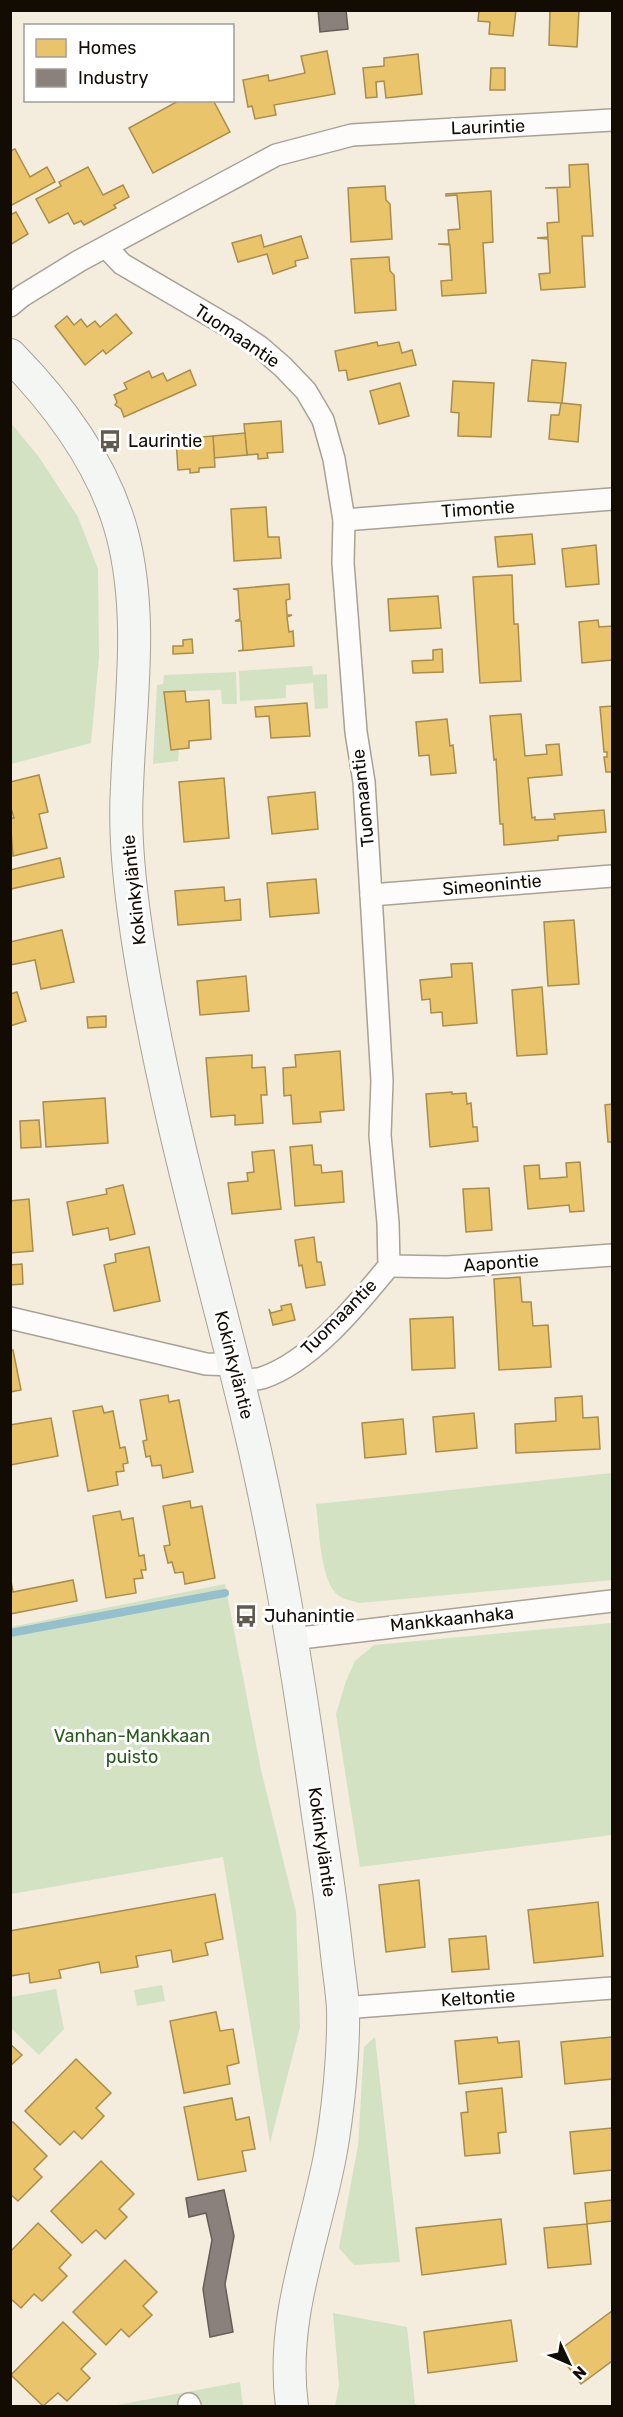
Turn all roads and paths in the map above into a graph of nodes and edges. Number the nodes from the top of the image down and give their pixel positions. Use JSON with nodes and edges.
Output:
{"nodes":[{"id":1,"x":612,"y":120,"type":"edge"},
{"id":2,"x":106,"y":247,"type":"junction"},
{"id":3,"x":10,"y":306,"type":"edge"},
{"id":4,"x":10,"y":355,"type":"edge"},
{"id":5,"x":612,"y":499,"type":"edge"},
{"id":6,"x":344,"y":520,"type":"junction"},
{"id":7,"x":612,"y":876,"type":"edge"},
{"id":8,"x":371,"y":895,"type":"junction"},
{"id":9,"x":612,"y":1255,"type":"edge"},
{"id":10,"x":389,"y":1266,"type":"junction"},
{"id":11,"x":10,"y":1318,"type":"edge"},
{"id":12,"x":237,"y":1373,"type":"junction"},
{"id":13,"x":612,"y":1601,"type":"edge"},
{"id":14,"x":292,"y":1639,"type":"junction"},
{"id":15,"x":612,"y":1988,"type":"edge"},
{"id":16,"x":343,"y":2008,"type":"junction"},
{"id":17,"x":292,"y":2406,"type":"edge"}],
"edges":[{"from":1,"to":2,"type":"street","name":"Laurintie"},
{"from":2,"to":3,"type":"street","name":"Laurintie"},
{"from":2,"to":6,"type":"street","name":"Tuomaantie"},
{"from":4,"to":12,"type":"main road","name":"Kokinkyläntie"},
{"from":5,"to":6,"type":"street","name":"Timontie"},
{"from":6,"to":8,"type":"street","name":"Tuomaantie"},
{"from":7,"to":8,"type":"street","name":"Simeonintie"},
{"from":8,"to":10,"type":"street","name":"Tuomaantie"},
{"from":9,"to":10,"type":"street","name":"Aapontie"},
{"from":10,"to":12,"type":"street","name":"Tuomaantie"},
{"from":11,"to":12,"type":"street"},
{"from":12,"to":14,"type":"main road","name":"Kokinkyläntie"},
{"from":13,"to":14,"type":"street","name":"Mankkaanhaka"},
{"from":14,"to":16,"type":"main road","name":"Kokinkyläntie"},
{"from":15,"to":16,"type":"street","name":"Keltontie"},
{"from":16,"to":17,"type":"main road","name":"Kokinkyläntie"}]}
